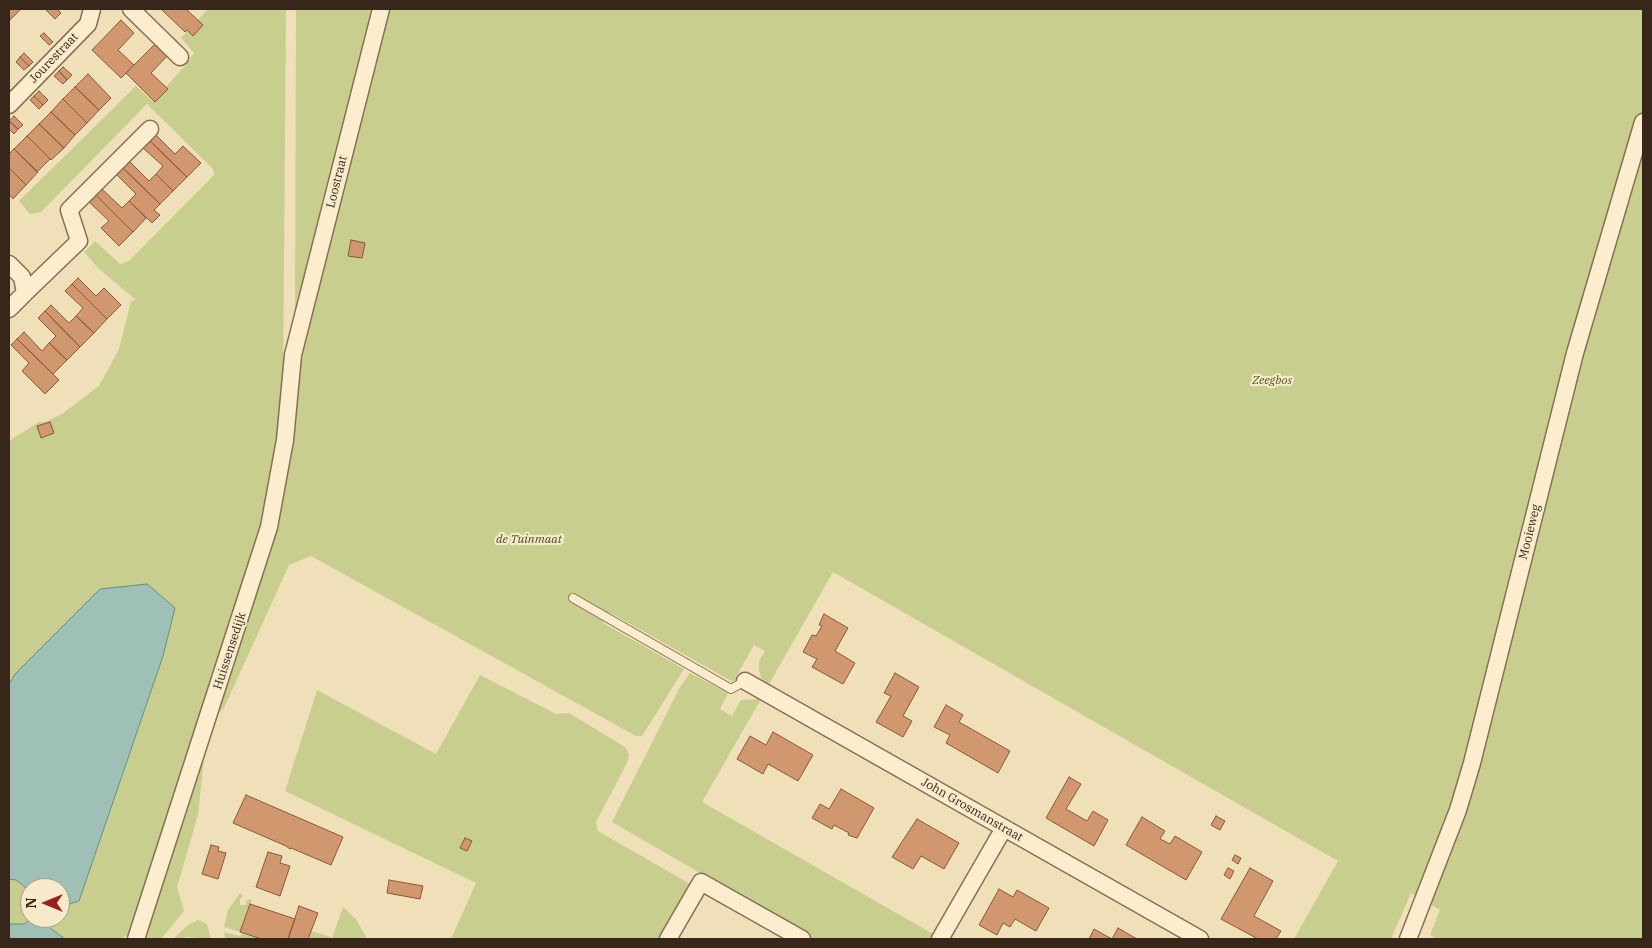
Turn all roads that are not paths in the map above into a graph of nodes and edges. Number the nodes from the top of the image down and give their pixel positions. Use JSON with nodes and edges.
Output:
{"nodes":[{"id":1,"x":92,"y":9,"type":"edge"},
{"id":2,"x":131,"y":9,"type":"edge"},
{"id":3,"x":381,"y":9,"type":"edge"},
{"id":4,"x":180,"y":56,"type":"dead end"},
{"id":5,"x":9,"y":104,"type":"edge"},
{"id":6,"x":1643,"y":122,"type":"edge"},
{"id":7,"x":150,"y":129,"type":"dead end"},
{"id":8,"x":9,"y":264,"type":"edge"},
{"id":9,"x":25,"y":294,"type":"junction"},
{"id":10,"x":9,"y":309,"type":"edge"},
{"id":11,"x":293,"y":355,"type":"joint"},
{"id":12,"x":573,"y":598,"type":"dead end"},
{"id":13,"x":745,"y":682,"type":"joint"},
{"id":14,"x":1004,"y":828,"type":"junction"},
{"id":15,"x":136,"y":939,"type":"edge"},
{"id":16,"x":668,"y":939,"type":"edge"},
{"id":17,"x":802,"y":939,"type":"edge"},
{"id":18,"x":940,"y":939,"type":"edge"},
{"id":19,"x":1200,"y":939,"type":"edge"},
{"id":20,"x":1408,"y":939,"type":"edge"}],
"edges":[{"from":1,"to":5,"type":"street","name":"Jourestraat"},
{"from":2,"to":4,"type":"street"},
{"from":3,"to":11,"type":"street","name":"Loostraat"},
{"from":6,"to":20,"type":"street","name":"Mooieweg"},
{"from":7,"to":9,"type":"street"},
{"from":8,"to":9,"type":"street"},
{"from":9,"to":10,"type":"street"},
{"from":11,"to":15,"type":"street","name":"Huissensedijk"},
{"from":12,"to":13,"type":"lane"},
{"from":13,"to":14,"type":"street","name":"John Grosmanstraat"},
{"from":14,"to":18,"type":"street"},
{"from":14,"to":19,"type":"street","name":"John Grosmanstraat"},
{"from":16,"to":17,"type":"street"}]}
